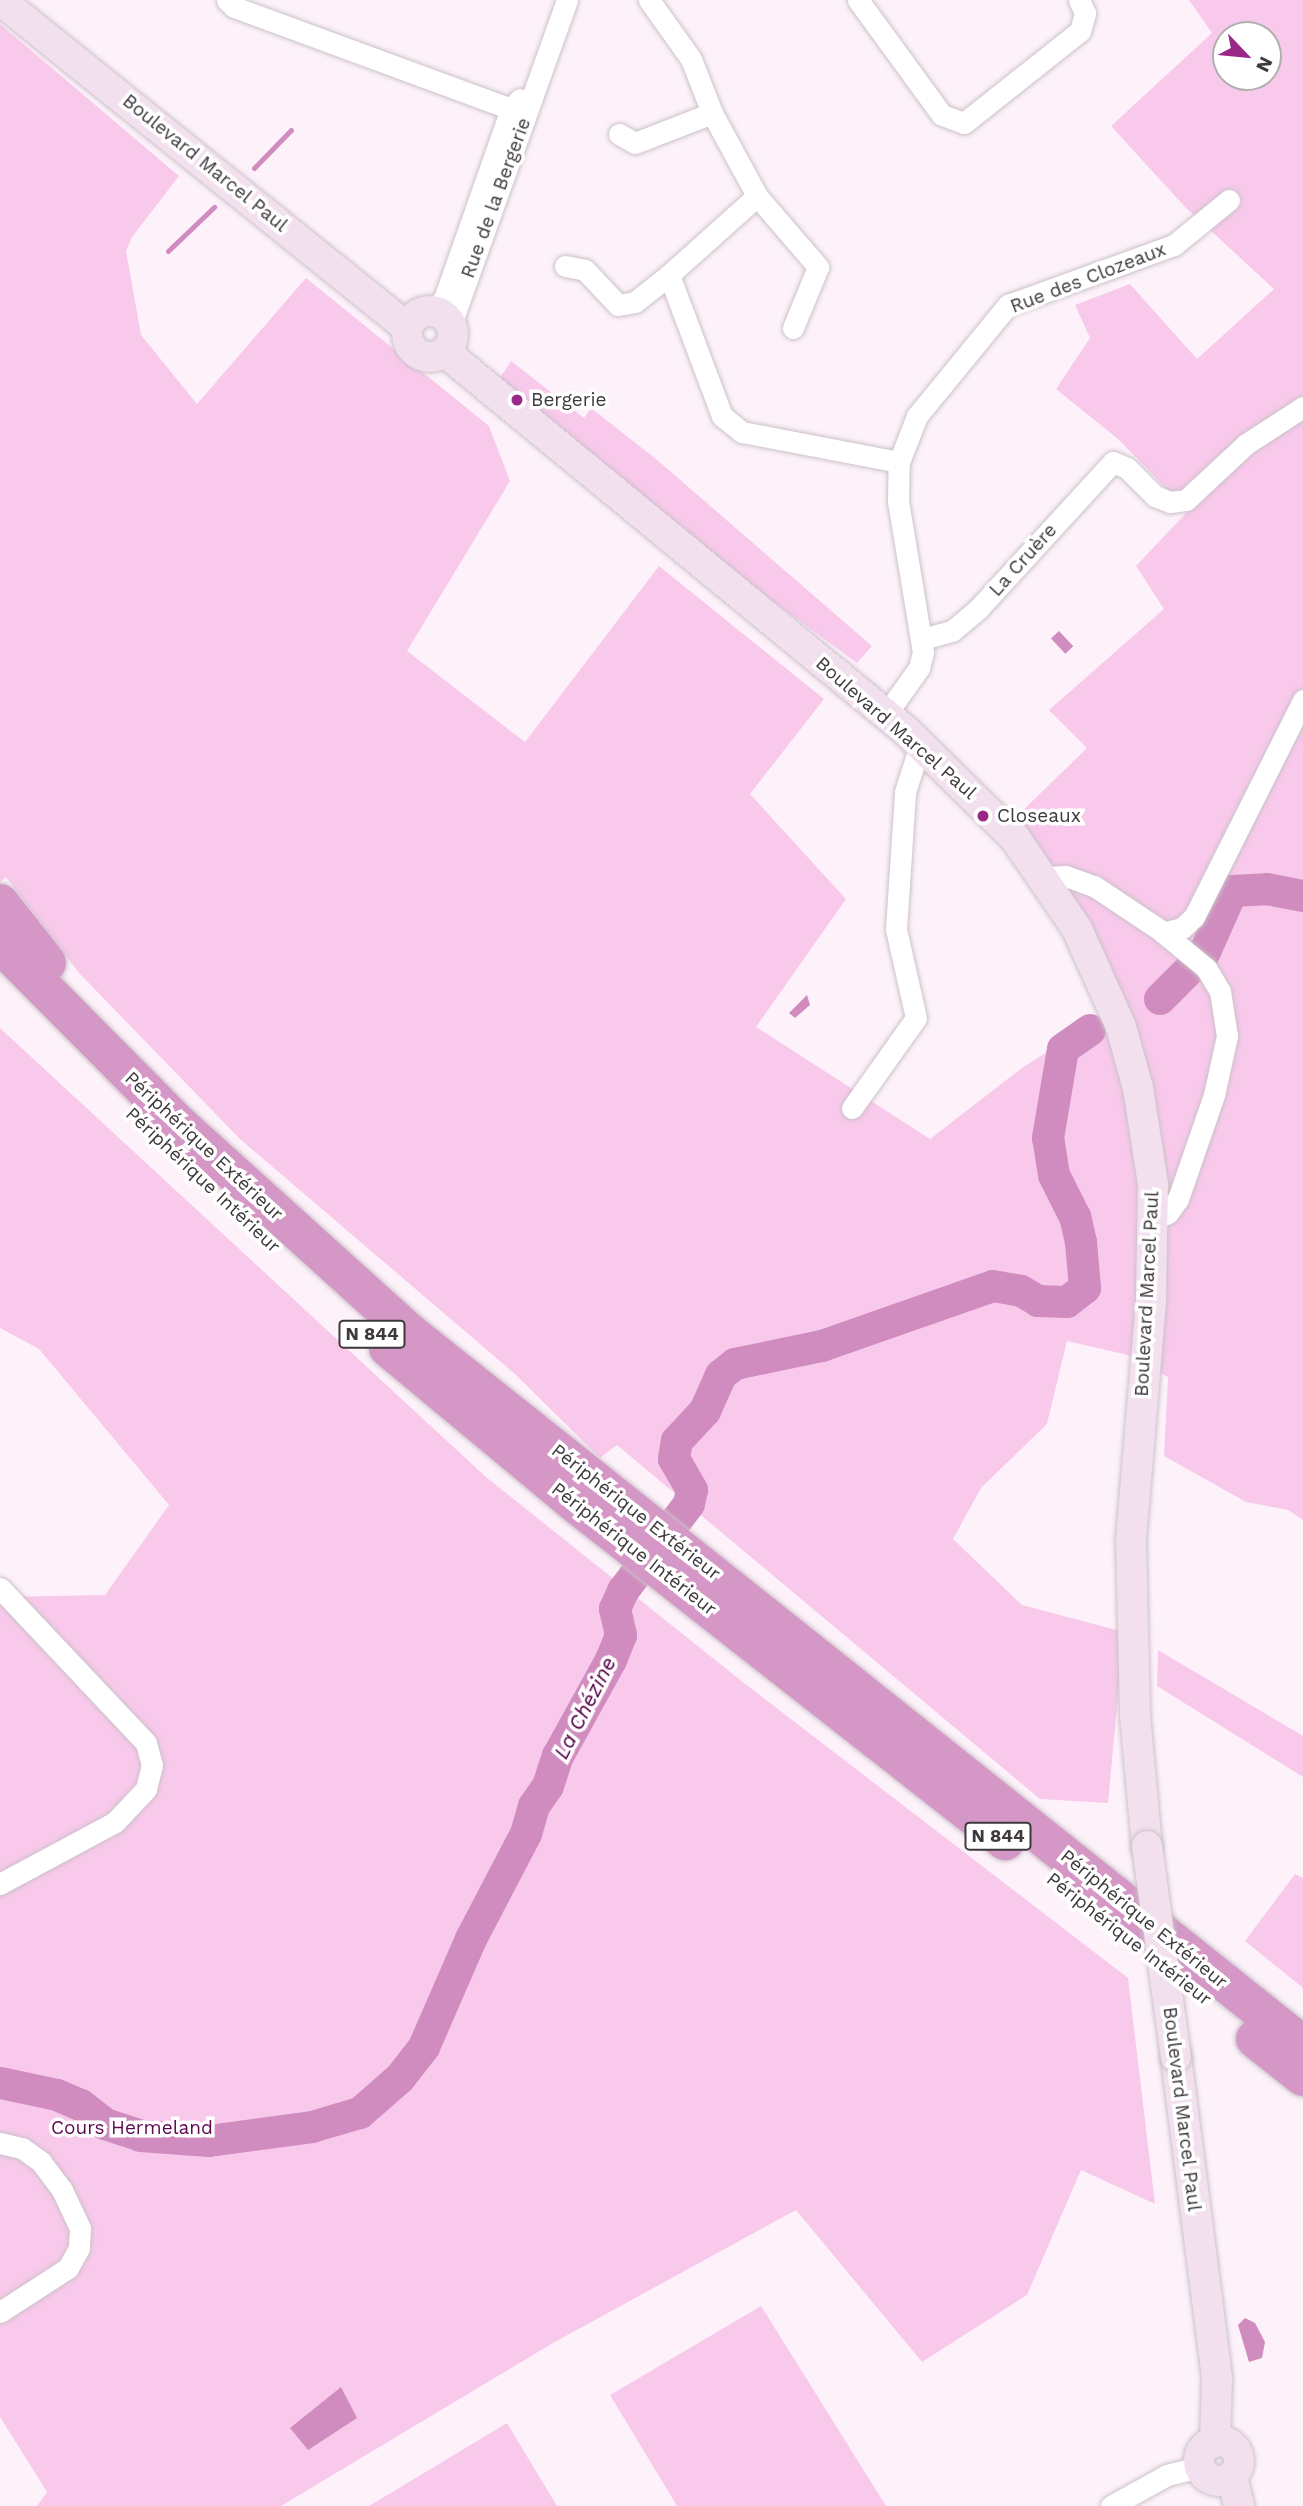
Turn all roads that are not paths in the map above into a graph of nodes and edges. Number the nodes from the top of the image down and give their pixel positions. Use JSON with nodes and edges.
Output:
{"nodes":[{"id":1,"x":0,"y":0,"type":"edge"},
{"id":2,"x":227,"y":0,"type":"edge"},
{"id":3,"x":567,"y":0,"type":"edge"},
{"id":4,"x":649,"y":0,"type":"edge"},
{"id":5,"x":858,"y":0,"type":"edge"},
{"id":6,"x":1079,"y":0,"type":"edge"},
{"id":7,"x":542,"y":73,"type":"junction"},
{"id":8,"x":511,"y":109,"type":"junction"},
{"id":9,"x":712,"y":113,"type":"junction"},
{"id":10,"x":619,"y":134,"type":"dead end"},
{"id":11,"x":757,"y":196,"type":"junction"},
{"id":12,"x":1229,"y":200,"type":"dead end"},
{"id":13,"x":565,"y":266,"type":"dead end"},
{"id":14,"x":669,"y":275,"type":"junction"},
{"id":15,"x":793,"y":328,"type":"dead end"},
{"id":16,"x":434,"y":329,"type":"junction"},
{"id":17,"x":1303,"y":407,"type":"edge"},
{"id":18,"x":899,"y":462,"type":"junction"},
{"id":19,"x":922,"y":639,"type":"junction"},
{"id":20,"x":1303,"y":699,"type":"edge"},
{"id":21,"x":886,"y":714,"type":"junction"},
{"id":22,"x":920,"y":744,"type":"junction"},
{"id":23,"x":1045,"y":877,"type":"junction"},
{"id":24,"x":0,"y":903,"type":"edge"},
{"id":25,"x":1163,"y":933,"type":"junction"},
{"id":26,"x":0,"y":944,"type":"edge"},
{"id":27,"x":0,"y":981,"type":"edge"},
{"id":28,"x":78,"y":1024,"type":"junction"},
{"id":29,"x":852,"y":1108,"type":"dead end"},
{"id":30,"x":1154,"y":1219,"type":"junction"},
{"id":31,"x":581,"y":1489,"type":"junction"},
{"id":32,"x":703,"y":1585,"type":"junction"},
{"id":33,"x":0,"y":1588,"type":"edge"},
{"id":34,"x":0,"y":1884,"type":"edge"},
{"id":35,"x":1303,"y":2045,"type":"edge"},
{"id":36,"x":1303,"y":2077,"type":"edge"},
{"id":37,"x":0,"y":2143,"type":"edge"},
{"id":38,"x":0,"y":2312,"type":"edge"},
{"id":39,"x":1207,"y":2454,"type":"junction"},
{"id":40,"x":1111,"y":2506,"type":"edge"},
{"id":41,"x":1238,"y":2506,"type":"edge"}],
"edges":[{"from":1,"to":16,"type":"street","name":"Boulevard Marcel Paul"},
{"from":2,"to":8,"type":"street"},
{"from":3,"to":7,"type":"street","name":"Rue de la Bergerie"},
{"from":4,"to":9,"type":"street"},
{"from":5,"to":6,"type":"street"},
{"from":7,"to":8,"type":"street","name":"Rue de la Bergerie"},
{"from":7,"to":16,"type":"street","name":"Rue de la Bergerie"},
{"from":8,"to":16,"type":"street","name":"Rue de la Bergerie"},
{"from":9,"to":10,"type":"street"},
{"from":9,"to":11,"type":"street"},
{"from":11,"to":14,"type":"street"},
{"from":11,"to":15,"type":"street"},
{"from":12,"to":18,"type":"street","name":"Rue des Clozeaux"},
{"from":13,"to":14,"type":"street"},
{"from":14,"to":18,"type":"street"},
{"from":16,"to":21,"type":"street","name":"Boulevard Marcel Paul"},
{"from":17,"to":19,"type":"street","name":"La Cruère"},
{"from":18,"to":19,"type":"street","name":"Rue des Clozeaux"},
{"from":19,"to":21,"type":"street","name":"Rue des Clozeaux"},
{"from":20,"to":25,"type":"street"},
{"from":21,"to":22,"type":"street","name":"Boulevard Marcel Paul"},
{"from":22,"to":23,"type":"street","name":"Boulevard Marcel Paul"},
{"from":22,"to":29,"type":"street"},
{"from":23,"to":25,"type":"street"},
{"from":23,"to":30,"type":"street","name":"Boulevard Marcel Paul"},
{"from":24,"to":28,"type":"highway"},
{"from":25,"to":30,"type":"street"},
{"from":26,"to":28,"type":"highway","name":"Périphérique Extérieur","number":"N 844"},
{"from":27,"to":31,"type":"highway","name":"Périphérique Intérieur","number":"N 844"},
{"from":28,"to":31,"type":"highway","name":"Périphérique Extérieur","number":"N 844"},
{"from":30,"to":39,"type":"street","name":"Boulevard Marcel Paul","bridge":true},
{"from":31,"to":32,"type":"highway","name":"Périphérique Intérieur","number":"N 844"},
{"from":32,"to":35,"type":"highway","name":"Périphérique Extérieur","number":"N 844"},
{"from":32,"to":36,"type":"highway","name":"Périphérique Intérieur","number":"N 844"},
{"from":33,"to":34,"type":"street"},
{"from":37,"to":38,"type":"street"},
{"from":39,"to":40,"type":"street"},
{"from":39,"to":41,"type":"street"}]}
